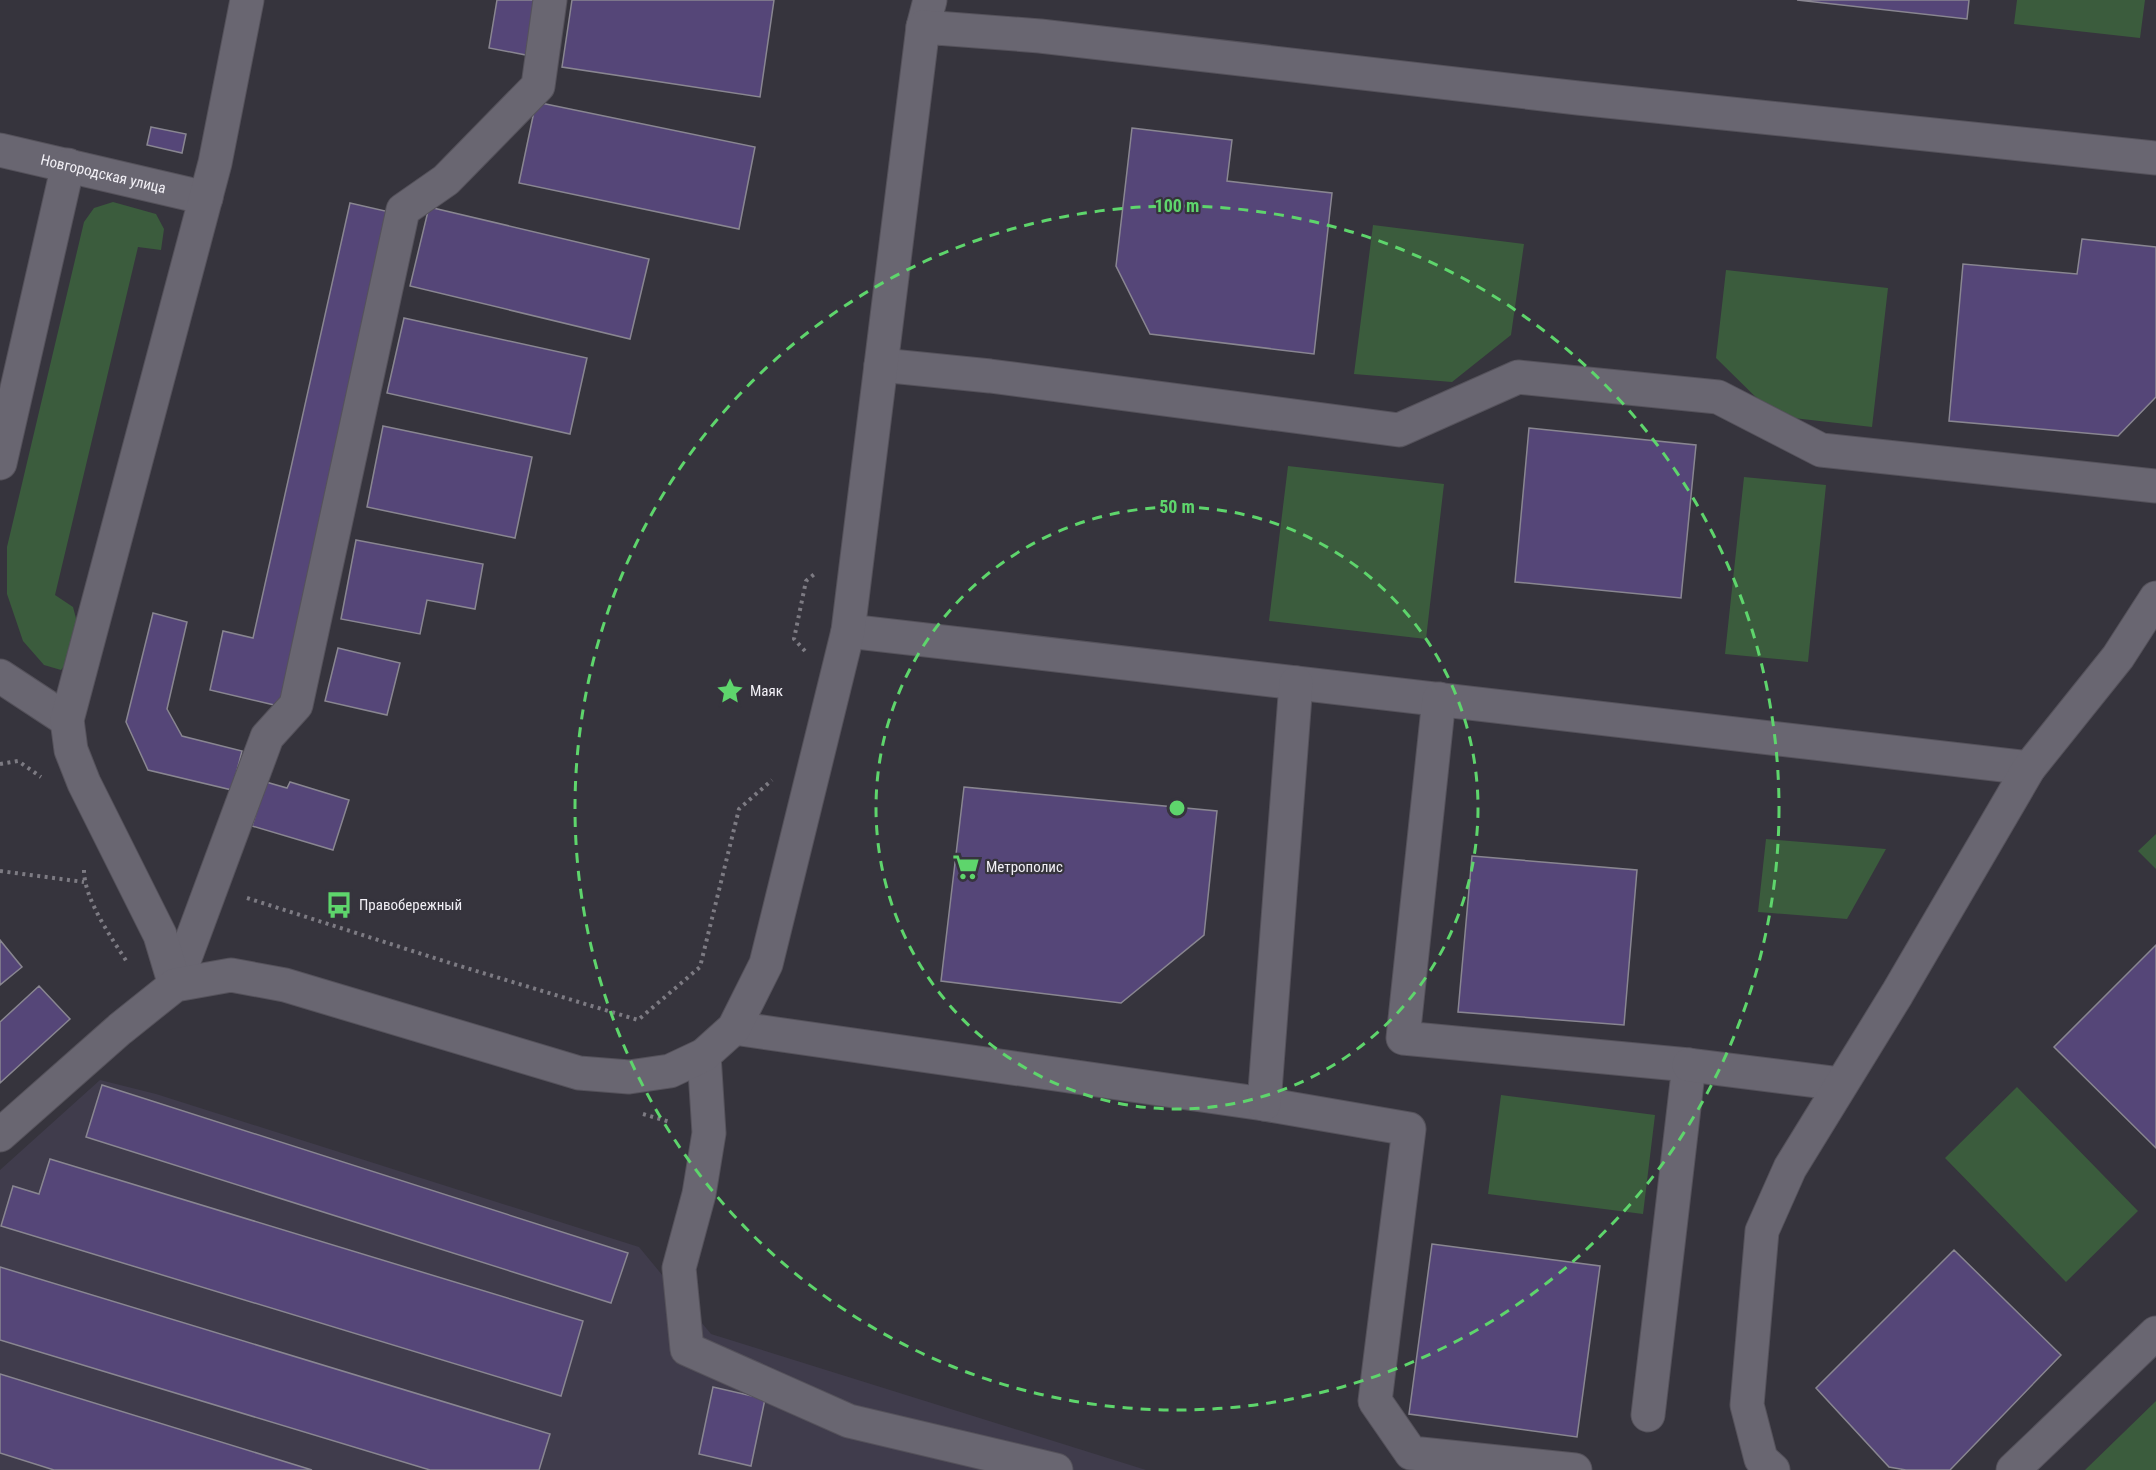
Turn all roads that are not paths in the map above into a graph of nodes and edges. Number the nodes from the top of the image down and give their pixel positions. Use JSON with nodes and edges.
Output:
{"nodes":[{"id":1,"x":247,"y":0,"type":"edge"},
{"id":2,"x":550,"y":0,"type":"edge"},
{"id":3,"x":926,"y":14,"type":"edge"},
{"id":4,"x":0,"y":150,"type":"edge"},
{"id":5,"x":2156,"y":158,"type":"edge"},
{"id":6,"x":68,"y":165,"type":"junction"},
{"id":7,"x":206,"y":198,"type":"junction"},
{"id":8,"x":881,"y":365,"type":"junction"},
{"id":9,"x":0,"y":463,"type":"edge"},
{"id":10,"x":2156,"y":486,"type":"edge"},
{"id":11,"x":2156,"y":598,"type":"edge"},
{"id":12,"x":848,"y":631,"type":"junction"},
{"id":13,"x":0,"y":676,"type":"edge"},
{"id":14,"x":1296,"y":683,"type":"junction"},
{"id":15,"x":1439,"y":699,"type":"junction"},
{"id":16,"x":67,"y":720,"type":"junction"},
{"id":17,"x":2029,"y":768,"type":"junction"},
{"id":18,"x":175,"y":985,"type":"junction"},
{"id":19,"x":734,"y":1028,"type":"junction"},
{"id":20,"x":704,"y":1055,"type":"junction"},
{"id":21,"x":1689,"y":1065,"type":"junction"},
{"id":22,"x":1841,"y":1084,"type":"junction"},
{"id":23,"x":1264,"y":1104,"type":"junction"},
{"id":24,"x":0,"y":1135,"type":"edge"},
{"id":25,"x":2156,"y":1333,"type":"edge"},
{"id":26,"x":1648,"y":1416,"type":"dead end"},
{"id":27,"x":1758,"y":1466,"type":"edge"},
{"id":28,"x":1056,"y":1470,"type":"edge"},
{"id":29,"x":1575,"y":1470,"type":"edge"},
{"id":30,"x":2013,"y":1470,"type":"edge"}],
"edges":[{"from":1,"to":7,"type":"street"},
{"from":2,"to":18,"type":"street"},
{"from":3,"to":5,"type":"street"},
{"from":3,"to":8,"type":"street"},
{"from":4,"to":6,"type":"street","name":"Новгородская улица"},
{"from":6,"to":7,"type":"street","name":"Новгородская улица"},
{"from":6,"to":9,"type":"street"},
{"from":7,"to":16,"type":"street"},
{"from":8,"to":10,"type":"street"},
{"from":8,"to":12,"type":"street"},
{"from":11,"to":17,"type":"street"},
{"from":12,"to":14,"type":"street"},
{"from":12,"to":19,"type":"street"},
{"from":13,"to":16,"type":"street"},
{"from":14,"to":15,"type":"street"},
{"from":14,"to":23,"type":"street"},
{"from":15,"to":17,"type":"street"},
{"from":15,"to":21,"type":"street"},
{"from":16,"to":18,"type":"street"},
{"from":17,"to":22,"type":"street"},
{"from":18,"to":20,"type":"street"},
{"from":18,"to":24,"type":"street"},
{"from":19,"to":20,"type":"street"},
{"from":19,"to":23,"type":"street"},
{"from":20,"to":28,"type":"street"},
{"from":21,"to":22,"type":"street"},
{"from":21,"to":26,"type":"street"},
{"from":22,"to":27,"type":"street"},
{"from":23,"to":29,"type":"street"},
{"from":25,"to":30,"type":"street"}]}
